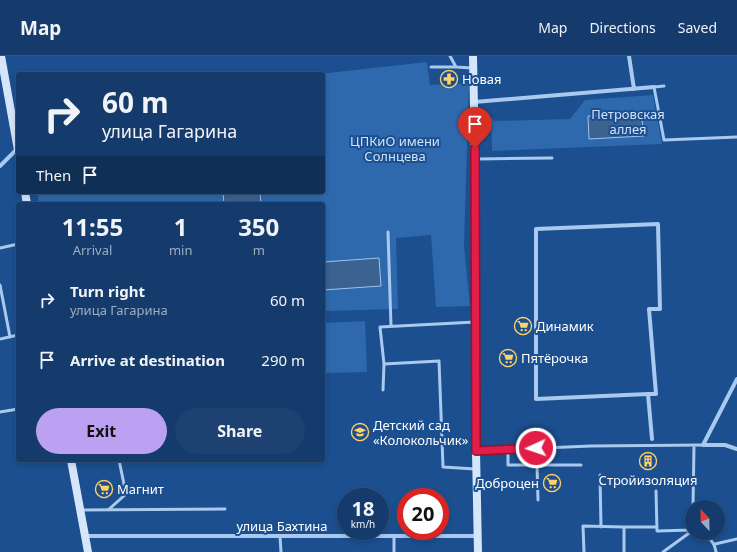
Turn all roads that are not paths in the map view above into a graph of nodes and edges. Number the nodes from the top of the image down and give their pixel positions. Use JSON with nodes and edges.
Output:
{"nodes":[{"id":1,"x":1,"y":56,"type":"edge"},
{"id":2,"x":450,"y":56,"type":"edge"},
{"id":3,"x":473,"y":56,"type":"edge"},
{"id":4,"x":629,"y":56,"type":"edge"},
{"id":5,"x":430,"y":67,"type":"dead end"},
{"id":6,"x":456,"y":67,"type":"junction"},
{"id":7,"x":473,"y":68,"type":"junction"},
{"id":8,"x":664,"y":86,"type":"dead end"},
{"id":9,"x":654,"y":87,"type":"junction"},
{"id":10,"x":634,"y":89,"type":"junction"},
{"id":11,"x":474,"y":102,"type":"junction"},
{"id":12,"x":737,"y":137,"type":"edge"},
{"id":13,"x":16,"y":139,"type":"edge"},
{"id":14,"x":16,"y":152,"type":"edge"},
{"id":15,"x":552,"y":158,"type":"dead end"},
{"id":16,"x":475,"y":159,"type":"junction"},
{"id":17,"x":0,"y":166,"type":"edge"},
{"id":18,"x":388,"y":232,"type":"dead end"},
{"id":19,"x":16,"y":244,"type":"edge"},
{"id":20,"x":0,"y":248,"type":"edge"},
{"id":21,"x":0,"y":285,"type":"edge"},
{"id":22,"x":476,"y":322,"type":"junction"},
{"id":23,"x":391,"y":326,"type":"junction"},
{"id":24,"x":16,"y":336,"type":"edge"},
{"id":25,"x":10,"y":337,"type":"junction"},
{"id":26,"x":0,"y":339,"type":"edge"},
{"id":27,"x":384,"y":364,"type":"junction"},
{"id":28,"x":737,"y":379,"type":"edge"},
{"id":29,"x":383,"y":390,"type":"dead end"},
{"id":30,"x":648,"y":394,"type":"junction"},
{"id":31,"x":16,"y":408,"type":"edge"},
{"id":32,"x":0,"y":412,"type":"edge"},
{"id":33,"x":652,"y":439,"type":"joint"},
{"id":34,"x":702,"y":444,"type":"junction"},
{"id":35,"x":652,"y":445,"type":"junction"},
{"id":36,"x":694,"y":445,"type":"junction"},
{"id":37,"x":508,"y":449,"type":"junction"},
{"id":38,"x":737,"y":450,"type":"edge"},
{"id":39,"x":476,"y":451,"type":"junction"},
{"id":40,"x":71,"y":462,"type":"edge"},
{"id":41,"x":119,"y":462,"type":"edge"},
{"id":42,"x":537,"y":465,"type":"junction"},
{"id":43,"x":581,"y":465,"type":"dead end"},
{"id":44,"x":476,"y":469,"type":"junction"},
{"id":45,"x":600,"y":475,"type":"dead end"},
{"id":46,"x":656,"y":491,"type":"dead end"},
{"id":47,"x":538,"y":500,"type":"dead end"},
{"id":48,"x":693,"y":500,"type":"edge"},
{"id":49,"x":225,"y":508,"type":"dead end"},
{"id":50,"x":80,"y":510,"type":"junction"},
{"id":51,"x":108,"y":510,"type":"junction"},
{"id":52,"x":601,"y":527,"type":"junction"},
{"id":53,"x":624,"y":527,"type":"junction"},
{"id":54,"x":657,"y":527,"type":"junction"},
{"id":55,"x":685,"y":531,"type":"edge"},
{"id":56,"x":85,"y":536,"type":"junction"},
{"id":57,"x":280,"y":536,"type":"junction"},
{"id":58,"x":394,"y":536,"type":"junction"},
{"id":59,"x":478,"y":536,"type":"junction"},
{"id":60,"x":685,"y":536,"type":"edge"},
{"id":61,"x":737,"y":539,"type":"edge"},
{"id":62,"x":710,"y":540,"type":"edge"},
{"id":63,"x":715,"y":544,"type":"junction"},
{"id":64,"x":88,"y":552,"type":"edge"},
{"id":65,"x":281,"y":552,"type":"edge"},
{"id":66,"x":394,"y":552,"type":"edge"},
{"id":67,"x":478,"y":552,"type":"edge"},
{"id":68,"x":584,"y":552,"type":"edge"},
{"id":69,"x":624,"y":552,"type":"edge"},
{"id":70,"x":663,"y":552,"type":"edge"},
{"id":71,"x":716,"y":552,"type":"edge"}],
"edges":[{"from":1,"to":13,"type":"main road"},
{"from":2,"to":6,"type":"lane"},
{"from":3,"to":7,"type":"main road"},
{"from":4,"to":10,"type":"street"},
{"from":5,"to":6,"type":"lane"},
{"from":6,"to":7,"type":"lane"},
{"from":7,"to":11,"type":"main road"},
{"from":8,"to":9,"type":"lane"},
{"from":9,"to":10,"type":"street"},
{"from":9,"to":12,"type":"lane"},
{"from":10,"to":11,"type":"street"},
{"from":11,"to":16,"type":"main road"},
{"from":14,"to":17,"type":"street"},
{"from":15,"to":16,"type":"lane"},
{"from":16,"to":22,"type":"main road"},
{"from":18,"to":23,"type":"lane"},
{"from":19,"to":20,"type":"lane"},
{"from":21,"to":25,"type":"lane"},
{"from":22,"to":23,"type":"lane"},
{"from":22,"to":39,"type":"main road"},
{"from":23,"to":27,"type":"lane"},
{"from":24,"to":25,"type":"lane"},
{"from":25,"to":26,"type":"lane"},
{"from":27,"to":29,"type":"lane"},
{"from":27,"to":44,"type":"lane"},
{"from":28,"to":34,"type":"street"},
{"from":30,"to":30,"type":"street"},
{"from":30,"to":33,"type":"street"},
{"from":31,"to":32,"type":"lane"},
{"from":33,"to":35,"type":"lane"},
{"from":34,"to":36,"type":"lane"},
{"from":34,"to":38,"type":"street"},
{"from":35,"to":36,"type":"lane"},
{"from":35,"to":37,"type":"lane"},
{"from":36,"to":48,"type":"lane"},
{"from":37,"to":39,"type":"lane"},
{"from":37,"to":42,"type":"lane"},
{"from":39,"to":44,"type":"main road"},
{"from":40,"to":50,"type":"main road"},
{"from":41,"to":51,"type":"lane"},
{"from":42,"to":43,"type":"lane"},
{"from":42,"to":47,"type":"lane"},
{"from":44,"to":59,"type":"main road"},
{"from":45,"to":52,"type":"lane"},
{"from":46,"to":54,"type":"lane"},
{"from":49,"to":51,"type":"lane"},
{"from":50,"to":51,"type":"lane"},
{"from":50,"to":56,"type":"main road"},
{"from":52,"to":53,"type":"lane"},
{"from":52,"to":68,"type":"lane"},
{"from":53,"to":54,"type":"lane"},
{"from":53,"to":69,"type":"lane"},
{"from":54,"to":55,"type":"lane"},
{"from":56,"to":57,"type":"street","name":"улица Бахтина"},
{"from":56,"to":64,"type":"main road"},
{"from":57,"to":58,"type":"street","name":"улица Бахтина"},
{"from":57,"to":65,"type":"lane"},
{"from":58,"to":59,"type":"street","name":"улица Бахтина"},
{"from":58,"to":66,"type":"lane"},
{"from":59,"to":67,"type":"main road"},
{"from":60,"to":70,"type":"lane"},
{"from":61,"to":63,"type":"lane"},
{"from":62,"to":63,"type":"lane"},
{"from":63,"to":71,"type":"lane"}]}
